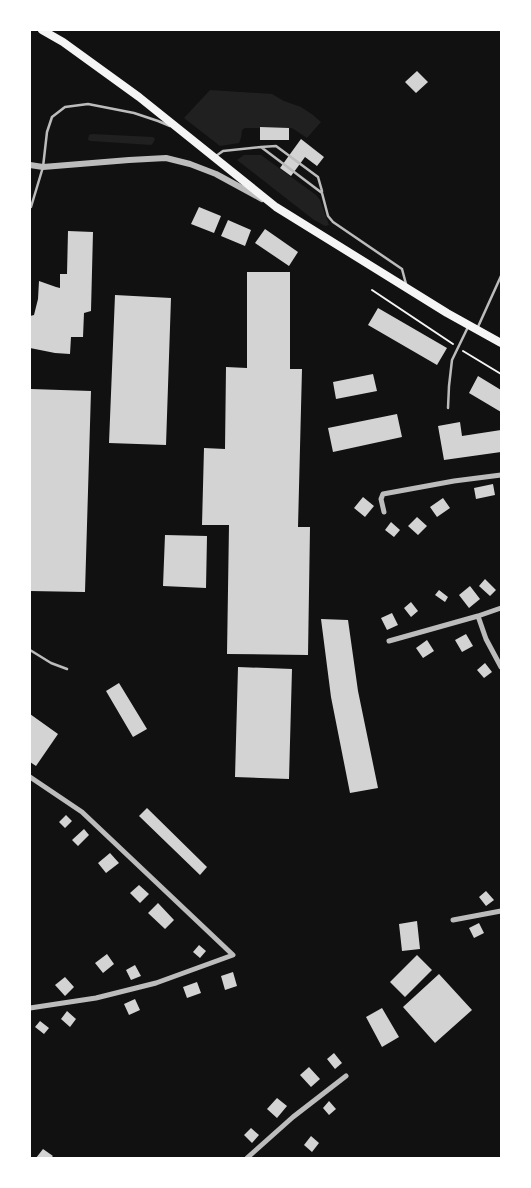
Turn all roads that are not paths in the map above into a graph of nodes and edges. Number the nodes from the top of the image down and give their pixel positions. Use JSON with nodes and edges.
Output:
{"nodes":[{"id":1,"x":42,"y":30,"type":"edge"},
{"id":2,"x":181,"y":131,"type":"junction"},
{"id":3,"x":261,"y":147,"type":"junction"},
{"id":4,"x":214,"y":157,"type":"junction"},
{"id":5,"x":30,"y":165,"type":"edge"},
{"id":6,"x":43,"y":167,"type":"junction"},
{"id":7,"x":322,"y":193,"type":"junction"},
{"id":8,"x":276,"y":207,"type":"junction"},
{"id":9,"x":30,"y":208,"type":"edge"},
{"id":10,"x":501,"y":276,"type":"edge"},
{"id":11,"x":407,"y":288,"type":"junction"},
{"id":12,"x":473,"y":328,"type":"junction"},
{"id":13,"x":501,"y":343,"type":"edge"},
{"id":14,"x":448,"y":408,"type":"dead end"},
{"id":15,"x":501,"y":475,"type":"edge"},
{"id":16,"x":384,"y":512,"type":"dead end"},
{"id":17,"x":501,"y":608,"type":"edge"},
{"id":18,"x":478,"y":616,"type":"junction"},
{"id":19,"x":389,"y":641,"type":"dead end"},
{"id":20,"x":30,"y":650,"type":"edge"},
{"id":21,"x":501,"y":667,"type":"edge"},
{"id":22,"x":67,"y":669,"type":"dead end"},
{"id":23,"x":30,"y":776,"type":"edge"},
{"id":24,"x":501,"y":911,"type":"edge"},
{"id":25,"x":453,"y":920,"type":"dead end"},
{"id":26,"x":30,"y":1008,"type":"edge"},
{"id":27,"x":346,"y":1076,"type":"dead end"},
{"id":28,"x":247,"y":1158,"type":"edge"}],
"edges":[{"from":1,"to":2,"type":"main road"},
{"from":2,"to":4,"type":"main road"},
{"from":2,"to":6,"type":"lane"},
{"from":3,"to":4,"type":"lane"},
{"from":3,"to":7,"type":"lane"},
{"from":3,"to":7,"type":"lane"},
{"from":4,"to":8,"type":"main road"},
{"from":5,"to":6,"type":"street"},
{"from":6,"to":8,"type":"street"},
{"from":6,"to":9,"type":"lane"},
{"from":7,"to":11,"type":"lane"},
{"from":8,"to":11,"type":"main road"},
{"from":10,"to":12,"type":"lane"},
{"from":11,"to":12,"type":"main road"},
{"from":12,"to":13,"type":"main road"},
{"from":12,"to":14,"type":"lane"},
{"from":15,"to":16,"type":"street"},
{"from":17,"to":18,"type":"street"},
{"from":18,"to":19,"type":"street"},
{"from":18,"to":21,"type":"street"},
{"from":20,"to":22,"type":"lane"},
{"from":23,"to":26,"type":"street"},
{"from":24,"to":25,"type":"street"},
{"from":27,"to":28,"type":"street"}]}
